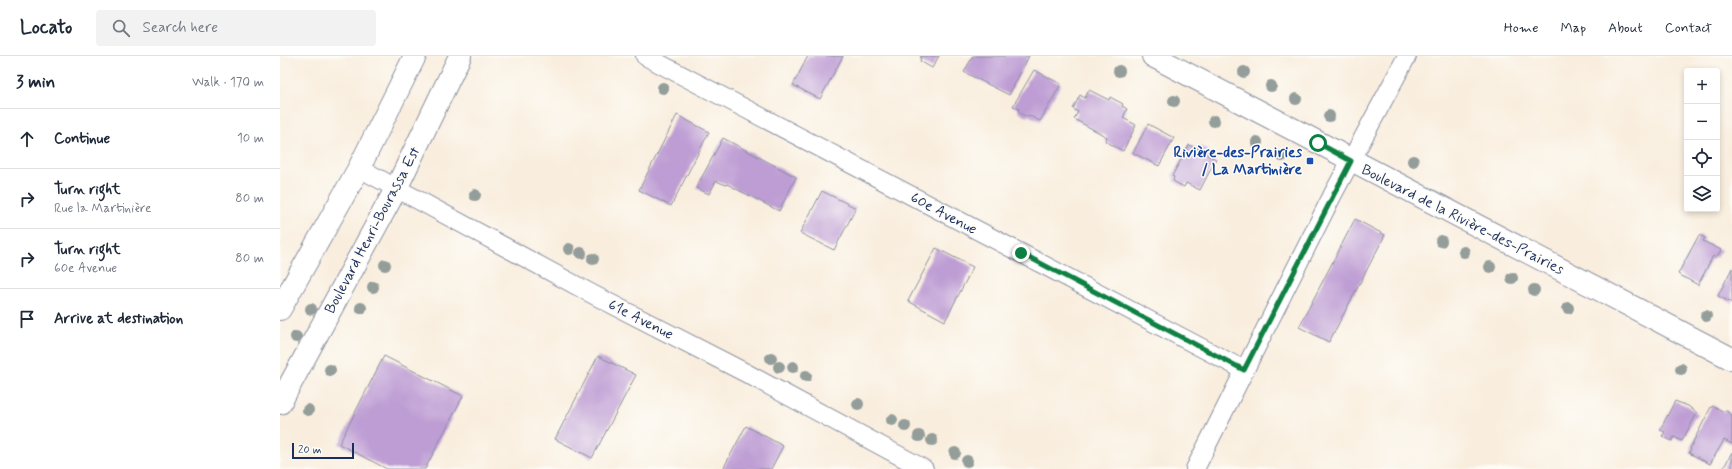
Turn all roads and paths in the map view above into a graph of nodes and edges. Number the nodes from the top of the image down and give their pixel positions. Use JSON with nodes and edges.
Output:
{"nodes":[{"id":1,"x":414,"y":56,"type":"edge"},
{"id":2,"x":460,"y":56,"type":"edge"},
{"id":3,"x":645,"y":56,"type":"edge"},
{"id":4,"x":1153,"y":56,"type":"edge"},
{"id":5,"x":1407,"y":56,"type":"edge"},
{"id":6,"x":1351,"y":161,"type":"junction"},
{"id":7,"x":359,"y":168,"type":"junction"},
{"id":8,"x":396,"y":189,"type":"junction"},
{"id":9,"x":280,"y":310,"type":"edge"},
{"id":10,"x":1732,"y":359,"type":"edge"},
{"id":11,"x":1244,"y":370,"type":"junction"},
{"id":12,"x":280,"y":403,"type":"edge"},
{"id":13,"x":924,"y":469,"type":"edge"},
{"id":14,"x":1195,"y":469,"type":"edge"}],
"edges":[{"from":1,"to":7,"type":"main road"},
{"from":2,"to":8,"type":"main road","name":"Boulevard Henri-Bourassa Est"},
{"from":3,"to":11,"type":"street","name":"60e Avenue"},
{"from":4,"to":6,"type":"main road","name":"Boulevard de la Rivière-des-Prairies"},
{"from":5,"to":6,"type":"street"},
{"from":6,"to":10,"type":"main road","name":"Boulevard de la Rivière-des-Prairies"},
{"from":6,"to":11,"type":"street"},
{"from":7,"to":8,"type":"street","name":"61e Avenue"},
{"from":7,"to":9,"type":"main road"},
{"from":8,"to":12,"type":"main road","name":"Boulevard Henri-Bourassa Est"},
{"from":8,"to":13,"type":"street","name":"61e Avenue"},
{"from":11,"to":14,"type":"street"}]}
